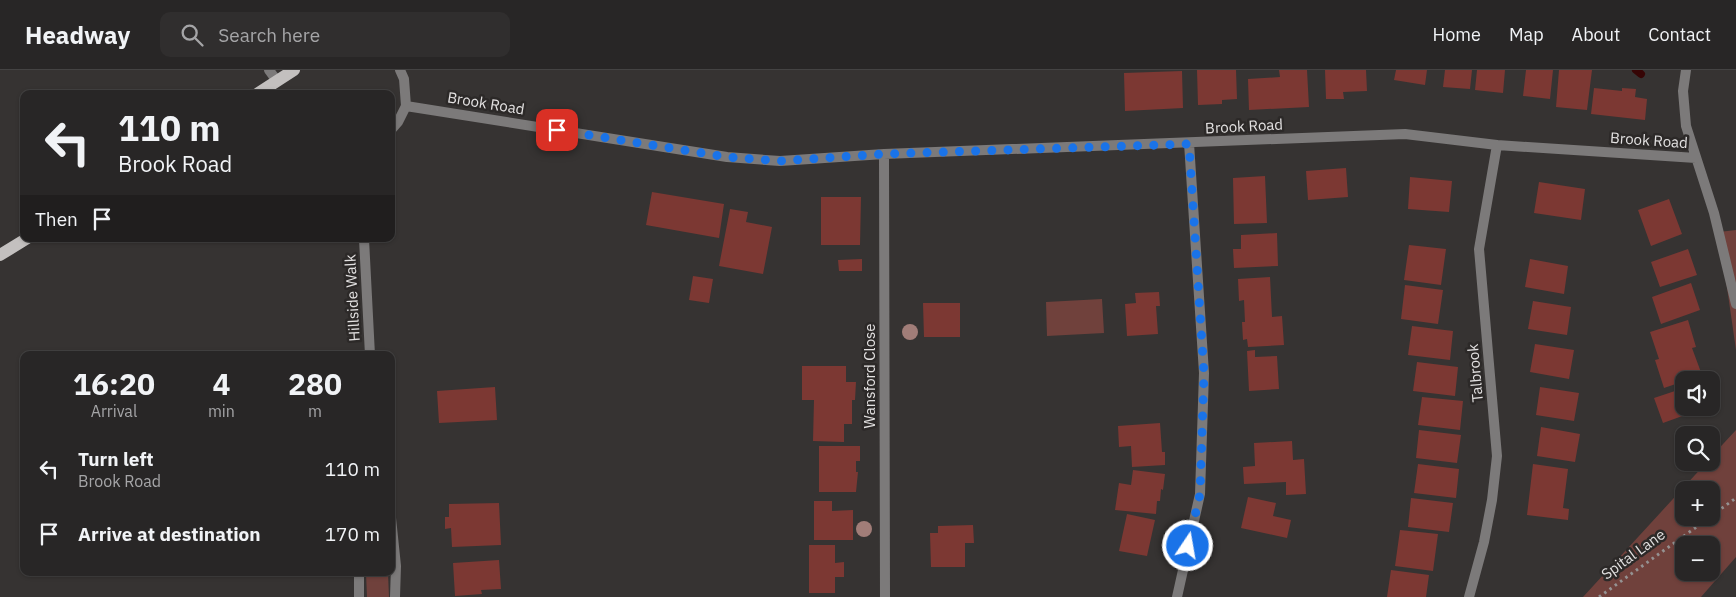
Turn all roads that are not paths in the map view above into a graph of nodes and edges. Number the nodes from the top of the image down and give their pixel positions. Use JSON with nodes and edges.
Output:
{"nodes":[{"id":1,"x":269,"y":70,"type":"edge"},
{"id":2,"x":294,"y":70,"type":"edge"},
{"id":3,"x":400,"y":70,"type":"edge"},
{"id":4,"x":1686,"y":70,"type":"edge"},
{"id":5,"x":277,"y":81,"type":"junction"},
{"id":6,"x":263,"y":90,"type":"edge"},
{"id":7,"x":406,"y":106,"type":"junction"},
{"id":8,"x":395,"y":125,"type":"edge"},
{"id":9,"x":1189,"y":144,"type":"junction"},
{"id":10,"x":1497,"y":145,"type":"junction"},
{"id":11,"x":884,"y":154,"type":"junction"},
{"id":12,"x":1696,"y":158,"type":"junction"},
{"id":13,"x":21,"y":242,"type":"edge"},
{"id":14,"x":364,"y":242,"type":"edge"},
{"id":15,"x":0,"y":255,"type":"edge"},
{"id":16,"x":1736,"y":304,"type":"edge"},
{"id":17,"x":370,"y":351,"type":"edge"},
{"id":18,"x":395,"y":556,"type":"edge"},
{"id":19,"x":359,"y":576,"type":"edge"},
{"id":20,"x":360,"y":597,"type":"edge"},
{"id":21,"x":395,"y":597,"type":"edge"},
{"id":22,"x":885,"y":597,"type":"edge"},
{"id":23,"x":1177,"y":597,"type":"edge"},
{"id":24,"x":1469,"y":597,"type":"edge"}],
"edges":[{"from":1,"to":5,"type":"street"},
{"from":2,"to":5,"type":"main road"},
{"from":3,"to":7,"type":"street"},
{"from":4,"to":12,"type":"street"},
{"from":5,"to":6,"type":"main road"},
{"from":7,"to":8,"type":"street"},
{"from":7,"to":11,"type":"street","name":"Brook Road"},
{"from":9,"to":10,"type":"street","name":"Brook Road"},
{"from":9,"to":11,"type":"street","name":"Brook Road"},
{"from":9,"to":23,"type":"street"},
{"from":10,"to":12,"type":"street","name":"Brook Road"},
{"from":10,"to":24,"type":"street","name":"Talbrook"},
{"from":11,"to":22,"type":"street","name":"Wansford Close"},
{"from":12,"to":16,"type":"street"},
{"from":13,"to":15,"type":"main road"},
{"from":14,"to":17,"type":"street","name":"Hillside Walk"},
{"from":18,"to":21,"type":"street"},
{"from":19,"to":20,"type":"street"}]}
